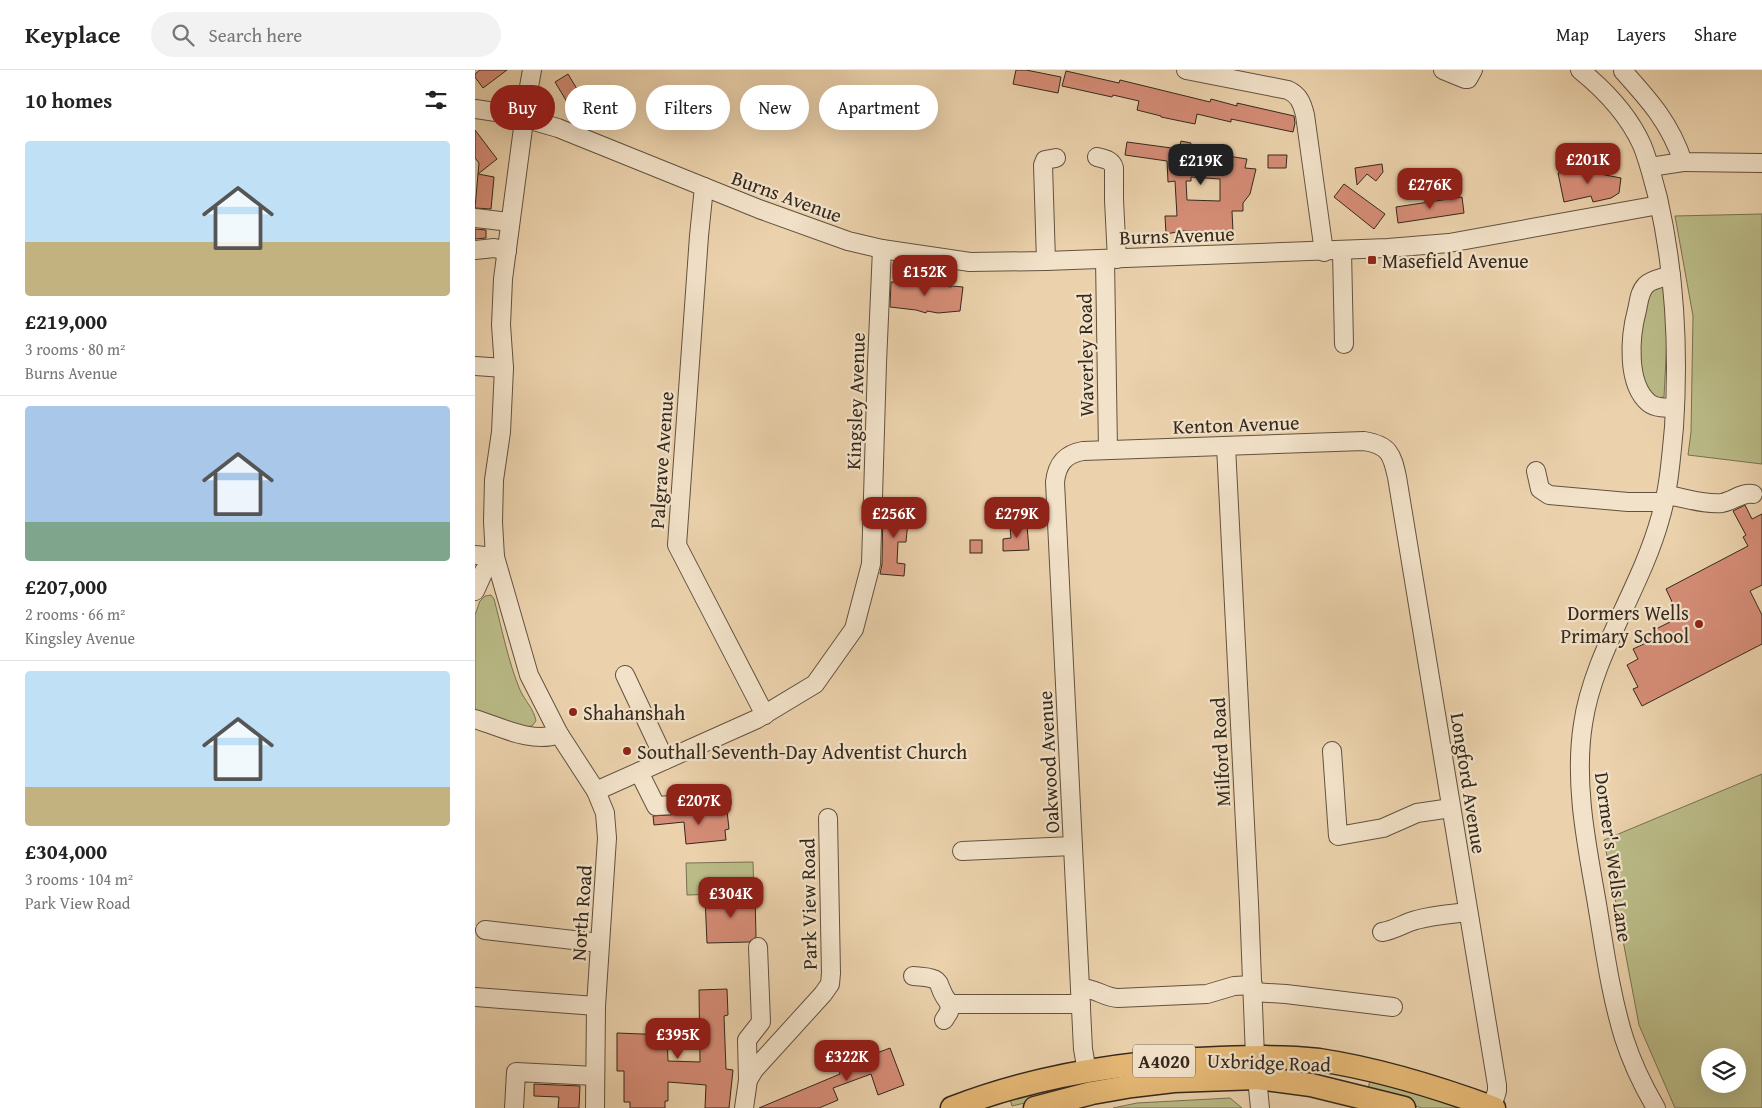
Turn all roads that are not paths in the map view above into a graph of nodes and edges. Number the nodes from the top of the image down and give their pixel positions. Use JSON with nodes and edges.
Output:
{"nodes":[{"id":1,"x":532,"y":70,"type":"edge"},
{"id":2,"x":1186,"y":70,"type":"edge"},
{"id":3,"x":1443,"y":70,"type":"edge"},
{"id":4,"x":1473,"y":70,"type":"edge"},
{"id":5,"x":1580,"y":70,"type":"edge"},
{"id":6,"x":1624,"y":70,"type":"edge"},
{"id":7,"x":529,"y":85,"type":"edge"},
{"id":8,"x":1605,"y":92,"type":"junction"},
{"id":9,"x":475,"y":109,"type":"edge"},
{"id":10,"x":490,"y":111,"type":"edge"},
{"id":11,"x":555,"y":127,"type":"edge"},
{"id":12,"x":522,"y":130,"type":"edge"},
{"id":13,"x":1097,"y":157,"type":"dead end"},
{"id":14,"x":1056,"y":158,"type":"dead end"},
{"id":15,"x":1683,"y":162,"type":"junction"},
{"id":16,"x":1762,"y":163,"type":"edge"},
{"id":17,"x":1650,"y":167,"type":"junction"},
{"id":18,"x":704,"y":187,"type":"junction"},
{"id":19,"x":1659,"y":205,"type":"junction"},
{"id":20,"x":482,"y":219,"type":"edge"},
{"id":21,"x":510,"y":222,"type":"junction"},
{"id":22,"x":882,"y":249,"type":"junction"},
{"id":23,"x":490,"y":250,"type":"edge"},
{"id":24,"x":1342,"y":251,"type":"junction"},
{"id":25,"x":1323,"y":252,"type":"junction"},
{"id":26,"x":1111,"y":259,"type":"junction"},
{"id":27,"x":1046,"y":261,"type":"junction"},
{"id":28,"x":1671,"y":275,"type":"junction"},
{"id":29,"x":1344,"y":344,"type":"dead end"},
{"id":30,"x":475,"y":366,"type":"edge"},
{"id":31,"x":504,"y":368,"type":"junction"},
{"id":32,"x":1675,"y":408,"type":"junction"},
{"id":33,"x":1226,"y":446,"type":"junction"},
{"id":34,"x":1108,"y":450,"type":"junction"},
{"id":35,"x":1069,"y":455,"type":"joint"},
{"id":36,"x":1394,"y":464,"type":"joint"},
{"id":37,"x":1536,"y":471,"type":"dead end"},
{"id":38,"x":1753,"y":494,"type":"dead end"},
{"id":39,"x":1665,"y":498,"type":"junction"},
{"id":40,"x":475,"y":555,"type":"edge"},
{"id":41,"x":495,"y":557,"type":"junction"},
{"id":42,"x":475,"y":592,"type":"edge"},
{"id":43,"x":625,"y":675,"type":"dead end"},
{"id":44,"x":765,"y":715,"type":"junction"},
{"id":45,"x":475,"y":719,"type":"edge"},
{"id":46,"x":559,"y":734,"type":"junction"},
{"id":47,"x":1332,"y":751,"type":"dead end"},
{"id":48,"x":665,"y":760,"type":"junction"},
{"id":49,"x":639,"y":772,"type":"junction"},
{"id":50,"x":595,"y":791,"type":"junction"},
{"id":51,"x":722,"y":802,"type":"dead end"},
{"id":52,"x":1451,"y":808,"type":"junction"},
{"id":53,"x":828,"y":818,"type":"dead end"},
{"id":54,"x":1073,"y":846,"type":"junction"},
{"id":55,"x":963,"y":851,"type":"dead end"},
{"id":56,"x":1468,"y":912,"type":"junction"},
{"id":57,"x":485,"y":930,"type":"dead end"},
{"id":58,"x":1382,"y":932,"type":"dead end"},
{"id":59,"x":600,"y":942,"type":"junction"},
{"id":60,"x":759,"y":947,"type":"dead end"},
{"id":61,"x":913,"y":976,"type":"dead end"},
{"id":62,"x":1253,"y":989,"type":"junction"},
{"id":63,"x":1081,"y":996,"type":"junction"},
{"id":64,"x":475,"y":997,"type":"edge"},
{"id":65,"x":595,"y":1006,"type":"junction"},
{"id":66,"x":1393,"y":1007,"type":"dead end"},
{"id":67,"x":1256,"y":1067,"type":"junction"},
{"id":68,"x":1362,"y":1068,"type":"junction"},
{"id":69,"x":1087,"y":1072,"type":"junction"},
{"id":70,"x":595,"y":1076,"type":"junction"},
{"id":71,"x":748,"y":1080,"type":"junction"},
{"id":72,"x":1357,"y":1095,"type":"junction"},
{"id":73,"x":1001,"y":1100,"type":"edge"},
{"id":74,"x":514,"y":1108,"type":"edge"},
{"id":75,"x":595,"y":1108,"type":"edge"},
{"id":76,"x":744,"y":1108,"type":"edge"},
{"id":77,"x":953,"y":1108,"type":"edge"},
{"id":78,"x":1035,"y":1108,"type":"edge"},
{"id":79,"x":1261,"y":1108,"type":"edge"},
{"id":80,"x":1404,"y":1108,"type":"edge"},
{"id":81,"x":1493,"y":1108,"type":"edge"},
{"id":82,"x":1656,"y":1108,"type":"edge"}],
"edges":[{"from":1,"to":7,"type":"street","name":"North Road"},
{"from":2,"to":25,"type":"street"},
{"from":3,"to":4,"type":"street"},
{"from":5,"to":8,"type":"street","name":"Dormer's Wells Lane"},
{"from":6,"to":8,"type":"street"},
{"from":6,"to":15,"type":"street"},
{"from":8,"to":17,"type":"street","name":"Dormer's Wells Lane"},
{"from":9,"to":10,"type":"street","name":"Burns Avenue"},
{"from":11,"to":18,"type":"street","name":"Burns Avenue"},
{"from":12,"to":21,"type":"street","name":"North Road"},
{"from":13,"to":26,"type":"street","name":"Waverley Road"},
{"from":14,"to":27,"type":"street"},
{"from":15,"to":16,"type":"street"},
{"from":15,"to":17,"type":"street"},
{"from":17,"to":19,"type":"street","name":"Dormer's Wells Lane"},
{"from":18,"to":22,"type":"street","name":"Burns Avenue"},
{"from":18,"to":44,"type":"street","name":"Palgrave Avenue"},
{"from":19,"to":24,"type":"street","name":"Burns Avenue"},
{"from":19,"to":28,"type":"street","name":"Dormer's Wells Lane"},
{"from":20,"to":21,"type":"street"},
{"from":20,"to":23,"type":"street"},
{"from":21,"to":23,"type":"street","name":"North Road"},
{"from":22,"to":27,"type":"street","name":"Burns Avenue"},
{"from":22,"to":44,"type":"street","name":"Kingsley Avenue"},
{"from":23,"to":31,"type":"street","name":"North Road"},
{"from":24,"to":25,"type":"street","name":"Burns Avenue"},
{"from":24,"to":29,"type":"street"},
{"from":25,"to":26,"type":"street","name":"Burns Avenue"},
{"from":26,"to":27,"type":"street","name":"Burns Avenue"},
{"from":26,"to":34,"type":"street","name":"Waverley Road"},
{"from":28,"to":32,"type":"street","name":"Dormer's Wells Lane"},
{"from":28,"to":32,"type":"street"},
{"from":30,"to":31,"type":"street"},
{"from":31,"to":41,"type":"street","name":"North Road"},
{"from":32,"to":39,"type":"street","name":"Dormer's Wells Lane"},
{"from":33,"to":34,"type":"street","name":"Kenton Avenue"},
{"from":33,"to":36,"type":"street","name":"Kenton Avenue"},
{"from":33,"to":62,"type":"street","name":"Milford Road"},
{"from":34,"to":35,"type":"street","name":"Kenton Avenue"},
{"from":35,"to":54,"type":"street","name":"Oakwood Avenue"},
{"from":36,"to":52,"type":"street","name":"Longford Avenue"},
{"from":37,"to":39,"type":"street"},
{"from":38,"to":39,"type":"street"},
{"from":39,"to":82,"type":"street","name":"Dormer's Wells Lane"},
{"from":40,"to":41,"type":"street"},
{"from":41,"to":42,"type":"street"},
{"from":41,"to":46,"type":"street","name":"North Road"},
{"from":43,"to":48,"type":"street"},
{"from":44,"to":48,"type":"street","name":"Kingsley Avenue"},
{"from":45,"to":46,"type":"street"},
{"from":46,"to":50,"type":"street","name":"North Road"},
{"from":47,"to":52,"type":"street"},
{"from":48,"to":49,"type":"street","name":"Kingsley Avenue"},
{"from":49,"to":50,"type":"street","name":"Kingsley Avenue"},
{"from":49,"to":51,"type":"street"},
{"from":50,"to":59,"type":"street","name":"North Road"},
{"from":52,"to":56,"type":"street","name":"Longford Avenue"},
{"from":53,"to":71,"type":"street","name":"Park View Road"},
{"from":54,"to":55,"type":"street"},
{"from":54,"to":63,"type":"street","name":"Oakwood Avenue"},
{"from":56,"to":58,"type":"street"},
{"from":56,"to":81,"type":"street","name":"Longford Avenue"},
{"from":57,"to":59,"type":"street"},
{"from":59,"to":65,"type":"street","name":"North Road"},
{"from":60,"to":71,"type":"street"},
{"from":61,"to":63,"type":"street"},
{"from":62,"to":63,"type":"street"},
{"from":62,"to":66,"type":"street"},
{"from":62,"to":67,"type":"street","name":"Milford Road"},
{"from":63,"to":69,"type":"street","name":"Oakwood Avenue"},
{"from":64,"to":65,"type":"street"},
{"from":65,"to":70,"type":"street","name":"North Road"},
{"from":67,"to":68,"type":"main road","name":"Uxbridge Road","number":"A4020"},
{"from":67,"to":69,"type":"main road","name":"Uxbridge Road","number":"A4020"},
{"from":67,"to":72,"type":"main road","name":"Uxbridge Road","number":"A4020"},
{"from":67,"to":78,"type":"main road","name":"Uxbridge Road","number":"A4020"},
{"from":67,"to":79,"type":"street","name":"Milford Road"},
{"from":68,"to":72,"type":"main road"},
{"from":68,"to":81,"type":"main road","name":"Uxbridge Road","number":"A4020"},
{"from":69,"to":73,"type":"main road","name":"Uxbridge Road","number":"A4020"},
{"from":70,"to":74,"type":"street"},
{"from":70,"to":75,"type":"street","name":"North Road"},
{"from":71,"to":76,"type":"street","name":"Park View Road"},
{"from":72,"to":80,"type":"main road","name":"Uxbridge Road","number":"A4020"},
{"from":73,"to":77,"type":"main road","name":"Uxbridge Road","number":"A4020"}]}
